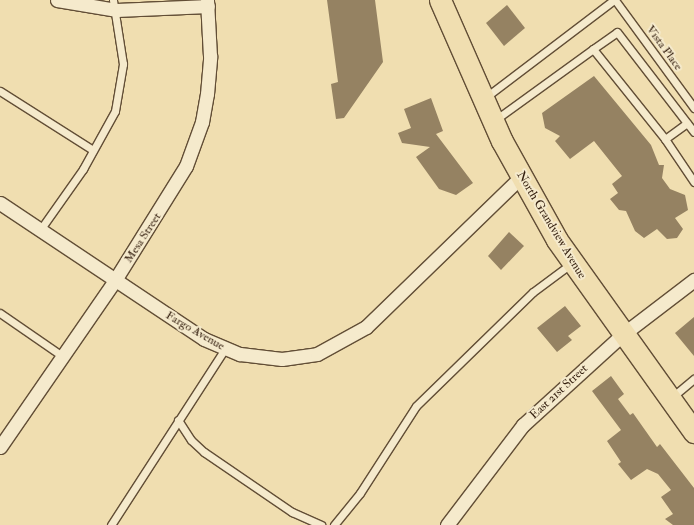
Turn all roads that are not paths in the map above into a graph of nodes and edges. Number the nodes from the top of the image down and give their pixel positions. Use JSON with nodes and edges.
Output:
{"nodes":[{"id":1,"x":57,"y":0,"type":"edge"},
{"id":2,"x":615,"y":0,"type":"edge"},
{"id":3,"x":208,"y":3,"type":"edge"},
{"id":4,"x":446,"y":3,"type":"edge"},
{"id":5,"x":113,"y":5,"type":"edge"},
{"id":6,"x":593,"y":49,"type":"junction"},
{"id":7,"x":0,"y":91,"type":"edge"},
{"id":8,"x":482,"y":100,"type":"junction"},
{"id":9,"x":694,"y":108,"type":"edge"},
{"id":10,"x":492,"y":122,"type":"junction"},
{"id":11,"x":687,"y":123,"type":"junction"},
{"id":12,"x":694,"y":132,"type":"edge"},
{"id":13,"x":665,"y":139,"type":"junction"},
{"id":14,"x":93,"y":150,"type":"junction"},
{"id":15,"x":521,"y":177,"type":"junction"},
{"id":16,"x":694,"y":182,"type":"edge"},
{"id":17,"x":0,"y":203,"type":"edge"},
{"id":18,"x":40,"y":230,"type":"junction"},
{"id":19,"x":572,"y":263,"type":"junction"},
{"id":20,"x":115,"y":280,"type":"junction"},
{"id":21,"x":694,"y":280,"type":"edge"},
{"id":22,"x":0,"y":313,"type":"edge"},
{"id":23,"x":622,"y":335,"type":"junction"},
{"id":24,"x":225,"y":349,"type":"junction"},
{"id":25,"x":62,"y":356,"type":"junction"},
{"id":26,"x":694,"y":379,"type":"edge"},
{"id":27,"x":669,"y":399,"type":"junction"},
{"id":28,"x":178,"y":420,"type":"junction"},
{"id":29,"x":5,"y":430,"type":"edge"},
{"id":30,"x":694,"y":432,"type":"edge"},
{"id":31,"x":0,"y":447,"type":"edge"},
{"id":32,"x":111,"y":525,"type":"edge"},
{"id":33,"x":321,"y":525,"type":"edge"},
{"id":34,"x":334,"y":525,"type":"edge"},
{"id":35,"x":447,"y":525,"type":"edge"}],
"edges":[{"from":1,"to":5,"type":"street"},
{"from":2,"to":8,"type":"lane"},
{"from":2,"to":9,"type":"lane","name":"Vista Place"},
{"from":3,"to":5,"type":"street"},
{"from":3,"to":20,"type":"street","name":"Mesa Street"},
{"from":4,"to":8,"type":"main road","name":"North Grandview Avenue"},
{"from":5,"to":14,"type":"lane"},
{"from":6,"to":10,"type":"lane"},
{"from":6,"to":11,"type":"lane"},
{"from":6,"to":13,"type":"lane"},
{"from":7,"to":14,"type":"lane"},
{"from":8,"to":10,"type":"main road","name":"North Grandview Avenue"},
{"from":10,"to":15,"type":"main road","name":"North Grandview Avenue"},
{"from":11,"to":12,"type":"lane"},
{"from":11,"to":13,"type":"lane"},
{"from":13,"to":16,"type":"lane"},
{"from":14,"to":18,"type":"lane"},
{"from":15,"to":19,"type":"main road","name":"North Grandview Avenue"},
{"from":15,"to":24,"type":"street","name":"Fargo Avenue"},
{"from":17,"to":18,"type":"street","name":"Fargo Avenue"},
{"from":18,"to":20,"type":"street","name":"Fargo Avenue"},
{"from":19,"to":23,"type":"main road","name":"North Grandview Avenue"},
{"from":19,"to":34,"type":"lane"},
{"from":20,"to":24,"type":"street","name":"Fargo Avenue"},
{"from":20,"to":25,"type":"street","name":"Mesa Street"},
{"from":21,"to":23,"type":"street","name":"East 21st Street"},
{"from":22,"to":25,"type":"lane"},
{"from":23,"to":27,"type":"main road","name":"North Grandview Avenue"},
{"from":23,"to":35,"type":"street","name":"East 21st Street"},
{"from":24,"to":28,"type":"lane"},
{"from":25,"to":29,"type":"street","name":"Mesa Street"},
{"from":26,"to":27,"type":"lane"},
{"from":27,"to":30,"type":"main road","name":"North Grandview Avenue"},
{"from":28,"to":32,"type":"lane"},
{"from":28,"to":33,"type":"lane"},
{"from":29,"to":31,"type":"street","name":"Mesa Street"}]}
